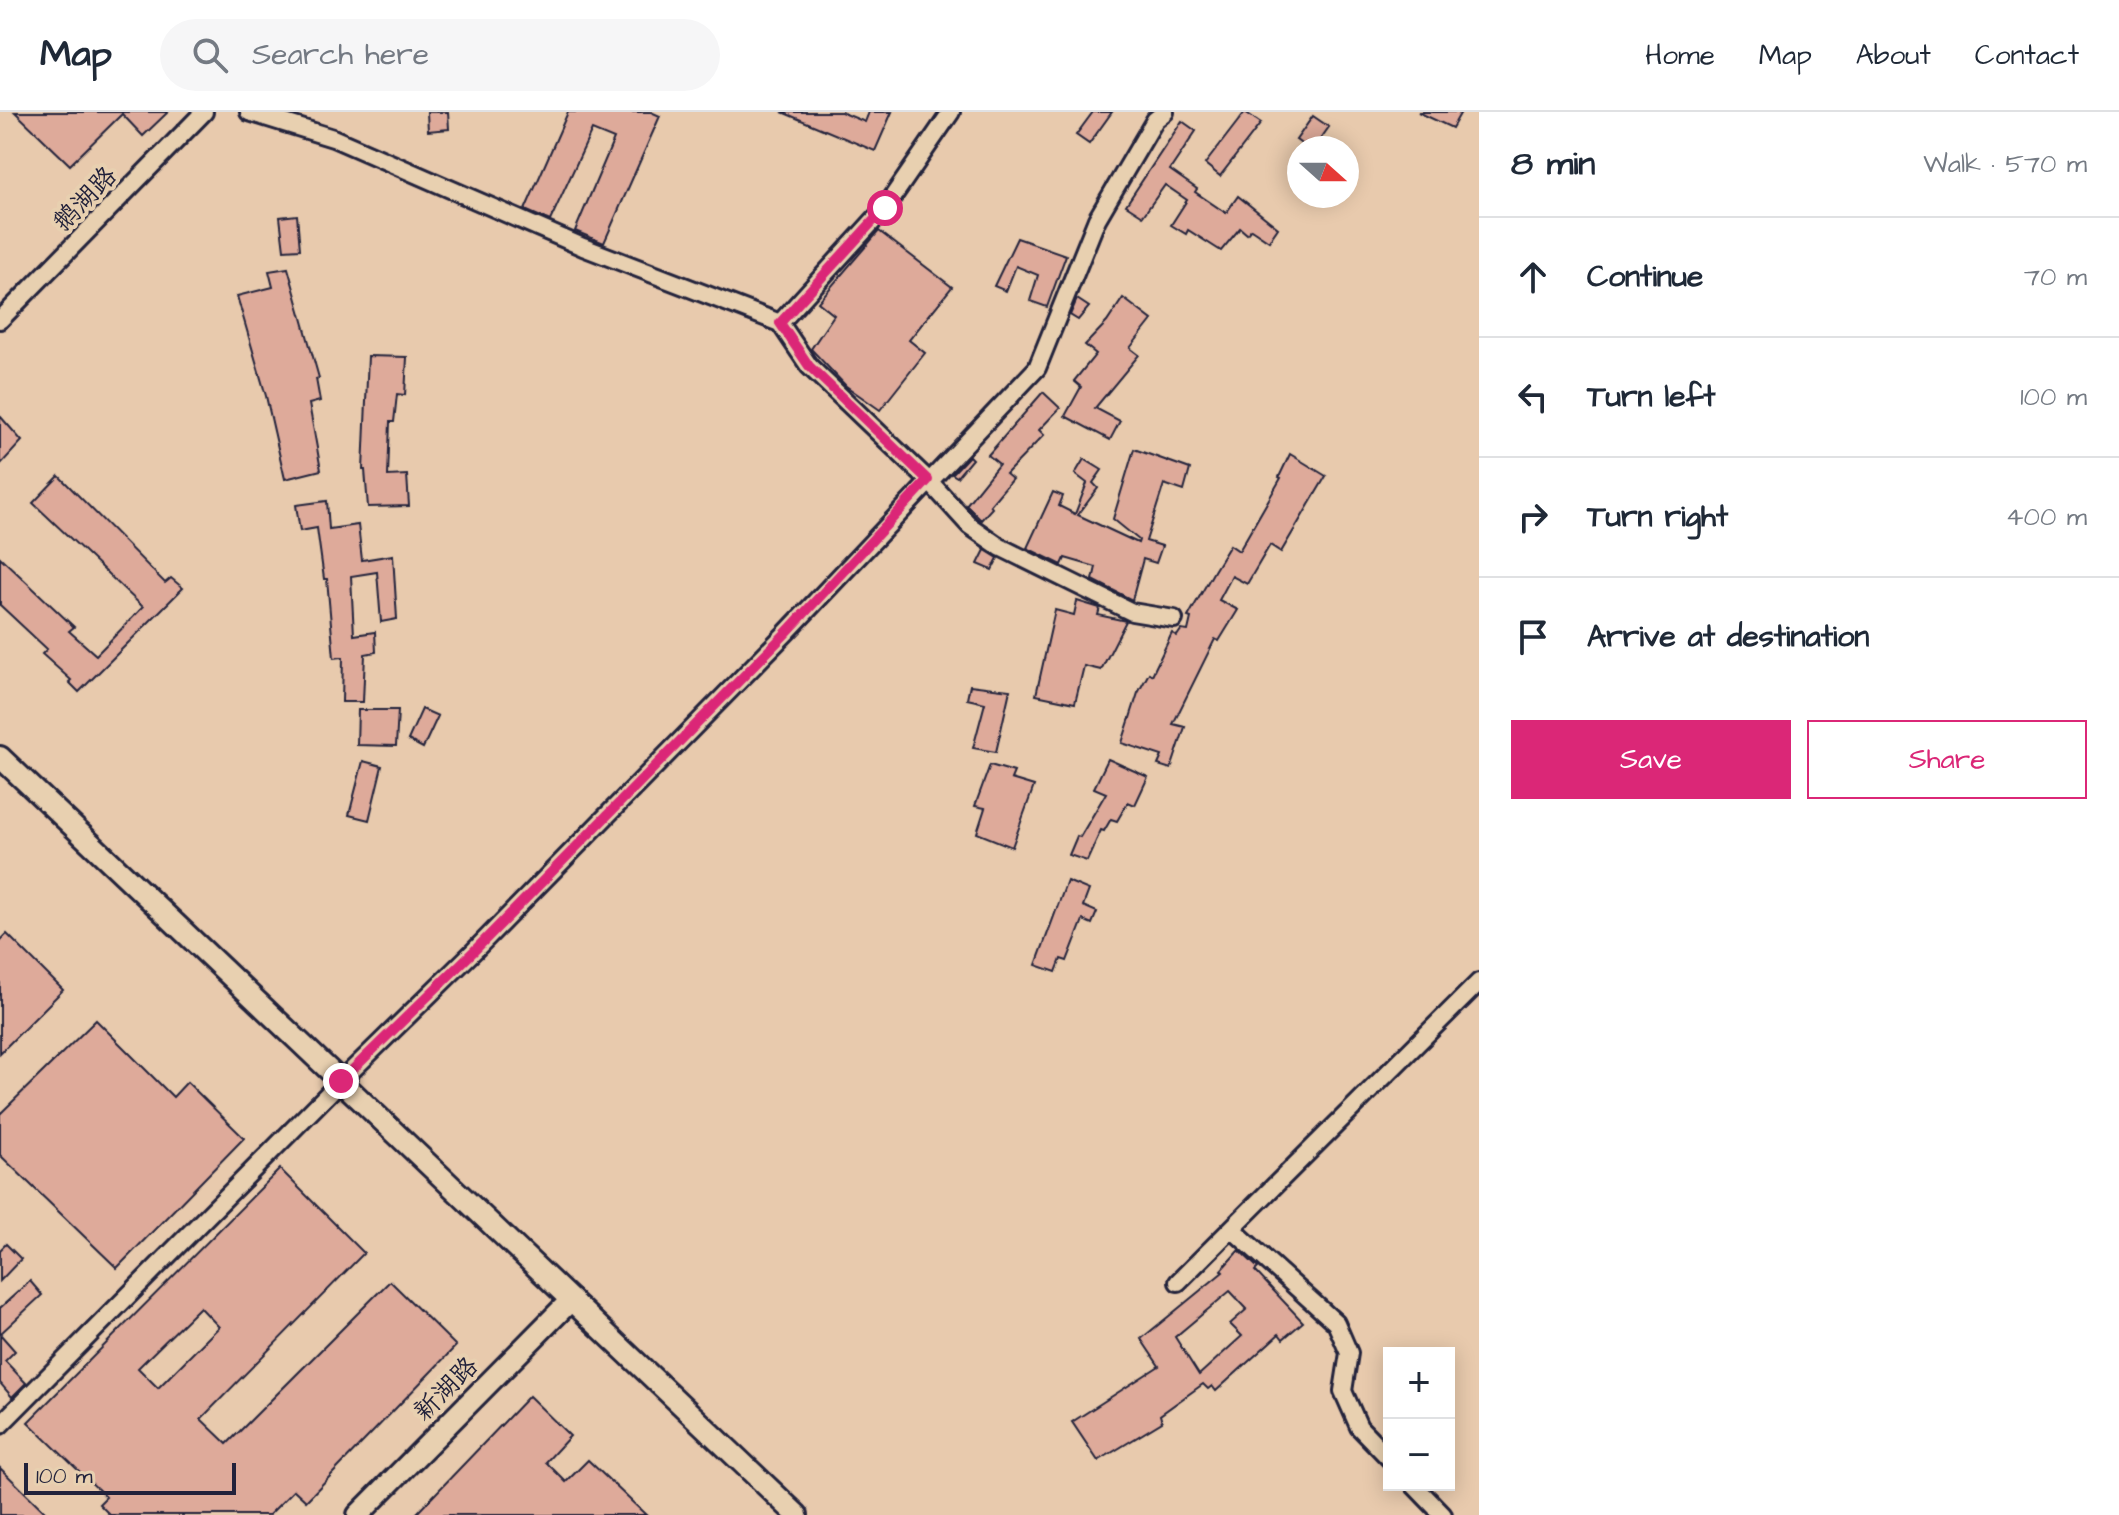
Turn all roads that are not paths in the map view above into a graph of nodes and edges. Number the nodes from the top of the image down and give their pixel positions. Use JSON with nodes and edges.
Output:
{"nodes":[{"id":1,"x":204,"y":112,"type":"edge"},
{"id":2,"x":249,"y":112,"type":"edge"},
{"id":3,"x":951,"y":112,"type":"edge"},
{"id":4,"x":1165,"y":112,"type":"edge"},
{"id":5,"x":0,"y":320,"type":"edge"},
{"id":6,"x":780,"y":323,"type":"junction"},
{"id":7,"x":928,"y":480,"type":"junction"},
{"id":8,"x":1174,"y":619,"type":"dead end"},
{"id":9,"x":0,"y":757,"type":"edge"},
{"id":10,"x":1479,"y":982,"type":"edge"},
{"id":11,"x":341,"y":1081,"type":"junction"},
{"id":12,"x":1232,"y":1229,"type":"junction"},
{"id":13,"x":1178,"y":1282,"type":"dead end"},
{"id":14,"x":571,"y":1300,"type":"junction"},
{"id":15,"x":0,"y":1425,"type":"edge"},
{"id":16,"x":1383,"y":1452,"type":"edge"},
{"id":17,"x":1420,"y":1491,"type":"edge"},
{"id":18,"x":358,"y":1515,"type":"edge"},
{"id":19,"x":797,"y":1515,"type":"edge"},
{"id":20,"x":1443,"y":1515,"type":"edge"}],
"edges":[{"from":1,"to":5,"type":"street","name":"鹅湖路"},
{"from":2,"to":6,"type":"street"},
{"from":3,"to":6,"type":"street"},
{"from":4,"to":7,"type":"street"},
{"from":6,"to":7,"type":"street"},
{"from":7,"to":8,"type":"street"},
{"from":7,"to":11,"type":"street"},
{"from":9,"to":11,"type":"street"},
{"from":10,"to":12,"type":"street"},
{"from":11,"to":14,"type":"street"},
{"from":11,"to":15,"type":"street"},
{"from":12,"to":13,"type":"street"},
{"from":12,"to":16,"type":"street"},
{"from":14,"to":18,"type":"street","name":"新湖路"},
{"from":14,"to":19,"type":"street"},
{"from":17,"to":20,"type":"street"}]}
